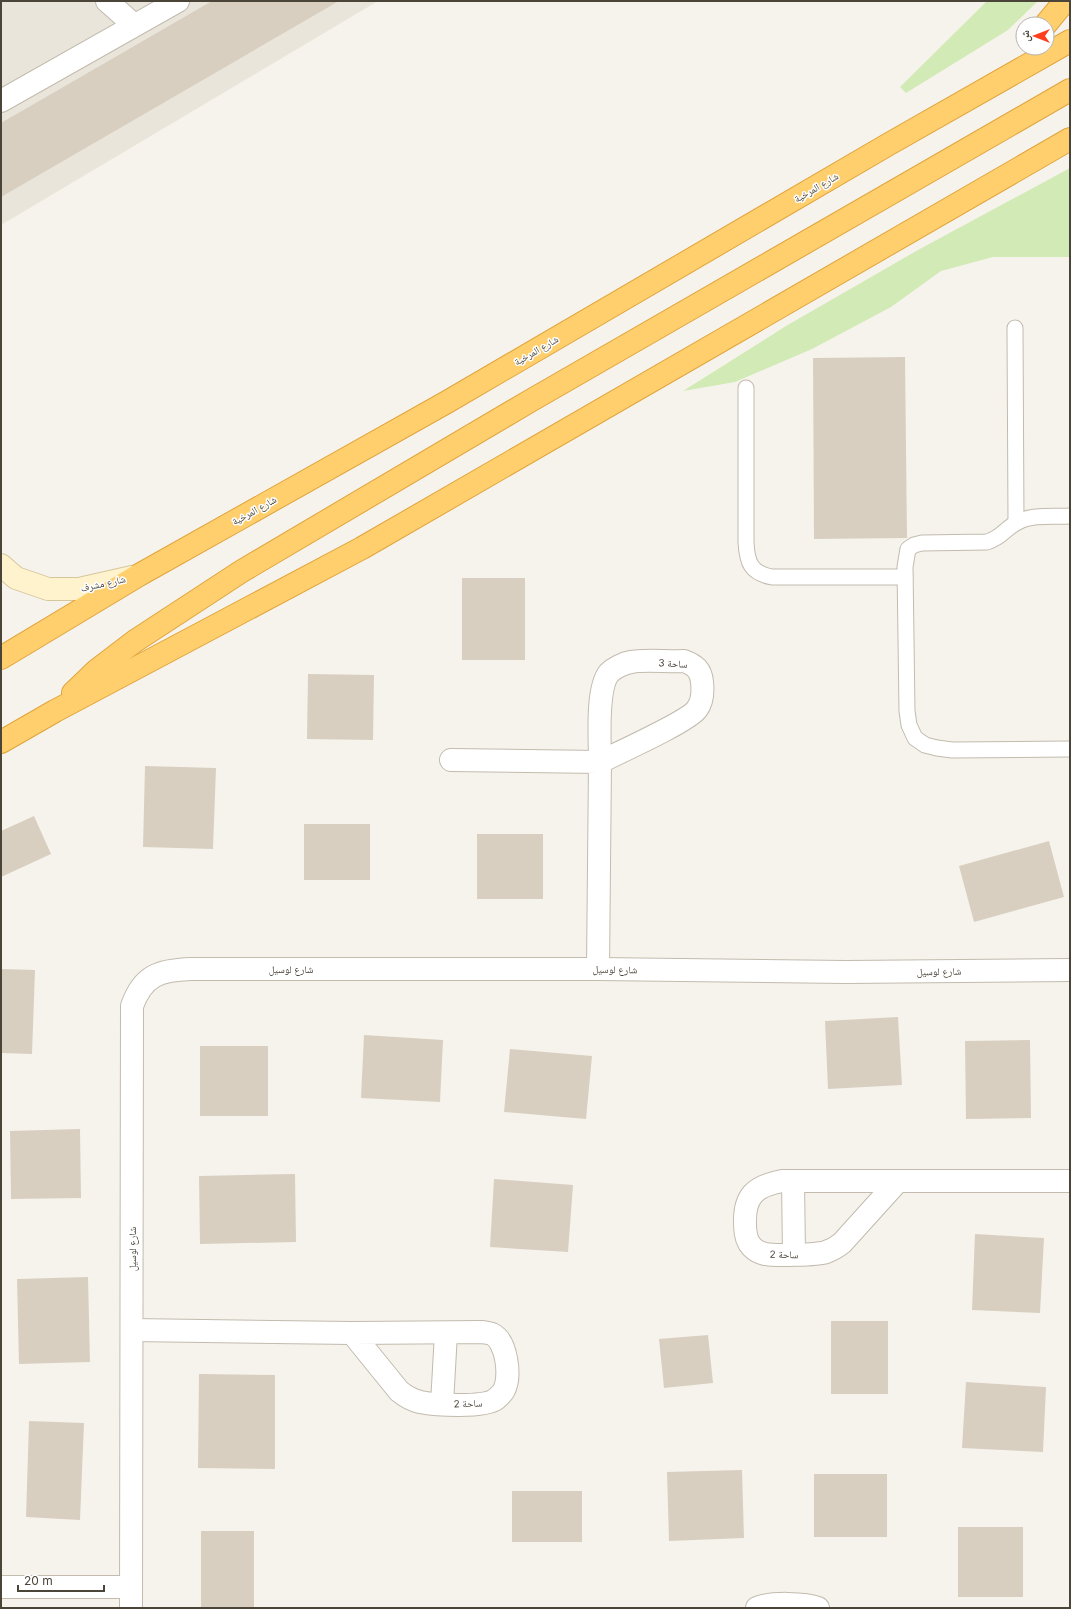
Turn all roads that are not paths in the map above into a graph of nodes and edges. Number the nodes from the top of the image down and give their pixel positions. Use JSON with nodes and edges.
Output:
{"nodes":[{"id":1,"x":107,"y":1,"type":"edge"},
{"id":2,"x":178,"y":1,"type":"edge"},
{"id":3,"x":1065,"y":1,"type":"edge"},
{"id":4,"x":1053,"y":16,"type":"edge"},
{"id":5,"x":134,"y":25,"type":"junction"},
{"id":6,"x":1070,"y":41,"type":"edge"},
{"id":7,"x":1024,"y":56,"type":"edge"},
{"id":8,"x":1015,"y":73,"type":"junction"},
{"id":9,"x":1070,"y":90,"type":"edge"},
{"id":10,"x":1,"y":101,"type":"edge"},
{"id":11,"x":1070,"y":139,"type":"edge"},
{"id":12,"x":1070,"y":151,"type":"edge"},
{"id":13,"x":1030,"y":162,"type":"junction"},
{"id":14,"x":1015,"y":328,"type":"dead end"},
{"id":15,"x":746,"y":388,"type":"dead end"},
{"id":16,"x":1070,"y":516,"type":"edge"},
{"id":17,"x":1016,"y":522,"type":"junction"},
{"id":18,"x":1,"y":565,"type":"edge"},
{"id":19,"x":139,"y":576,"type":"junction"},
{"id":20,"x":905,"y":577,"type":"junction"},
{"id":21,"x":1,"y":658,"type":"edge"},
{"id":22,"x":55,"y":711,"type":"junction"},
{"id":23,"x":1,"y":742,"type":"edge"},
{"id":24,"x":1070,"y":749,"type":"edge"},
{"id":25,"x":451,"y":760,"type":"dead end"},
{"id":26,"x":600,"y":762,"type":"junction"},
{"id":27,"x":598,"y":969,"type":"junction"},
{"id":28,"x":1070,"y":970,"type":"edge"},
{"id":29,"x":793,"y":1181,"type":"junction"},
{"id":30,"x":898,"y":1181,"type":"junction"},
{"id":31,"x":1070,"y":1181,"type":"edge"},
{"id":32,"x":794,"y":1254,"type":"junction"},
{"id":33,"x":132,"y":1330,"type":"junction"},
{"id":34,"x":352,"y":1333,"type":"junction"},
{"id":35,"x":446,"y":1333,"type":"junction"},
{"id":36,"x":442,"y":1404,"type":"junction"},
{"id":37,"x":1,"y":1587,"type":"edge"},
{"id":38,"x":131,"y":1587,"type":"junction"},
{"id":39,"x":792,"y":1606,"type":"edge"},
{"id":40,"x":131,"y":1608,"type":"edge"},
{"id":41,"x":757,"y":1608,"type":"edge"},
{"id":42,"x":818,"y":1608,"type":"edge"}],
"edges":[{"from":1,"to":5,"type":"street"},
{"from":2,"to":5,"type":"street"},
{"from":3,"to":4,"type":"highway"},
{"from":5,"to":10,"type":"street"},
{"from":6,"to":8,"type":"highway","name":"شارع المرخية"},
{"from":7,"to":8,"type":"highway"},
{"from":8,"to":19,"type":"highway","name":"شارع المرخية"},
{"from":9,"to":22,"type":"highway"},
{"from":11,"to":13,"type":"highway"},
{"from":12,"to":13,"type":"highway"},
{"from":13,"to":22,"type":"highway"},
{"from":14,"to":17,"type":"lane"},
{"from":15,"to":20,"type":"lane"},
{"from":16,"to":17,"type":"lane"},
{"from":17,"to":20,"type":"lane"},
{"from":18,"to":19,"type":"street","name":"شارع مشرف"},
{"from":19,"to":21,"type":"highway","name":"شارع المرخية"},
{"from":20,"to":24,"type":"lane"},
{"from":22,"to":23,"type":"highway"},
{"from":25,"to":26,"type":"street","name":"ساحة 3"},
{"from":26,"to":26,"type":"street","name":"ساحة 3"},
{"from":26,"to":27,"type":"street","name":"ساحة 3"},
{"from":27,"to":28,"type":"street","name":"شارع لوسيل"},
{"from":27,"to":33,"type":"street","name":"شارع لوسيل"},
{"from":29,"to":30,"type":"street","name":"ساحة 2"},
{"from":29,"to":32,"type":"street"},
{"from":29,"to":32,"type":"street","name":"ساحة 2"},
{"from":30,"to":31,"type":"street","name":"ساحة 2"},
{"from":30,"to":32,"type":"street","name":"ساحة 2"},
{"from":33,"to":34,"type":"street","name":"ساحة 2"},
{"from":33,"to":38,"type":"street","name":"شارع لوسيل"},
{"from":34,"to":35,"type":"street","name":"ساحة 2"},
{"from":34,"to":36,"type":"street","name":"ساحة 2"},
{"from":35,"to":36,"type":"street"},
{"from":35,"to":36,"type":"street","name":"ساحة 2"},
{"from":37,"to":38,"type":"street"},
{"from":38,"to":40,"type":"street","name":"شارع لوسيل"},
{"from":39,"to":41,"type":"street"},
{"from":39,"to":42,"type":"street"}]}
